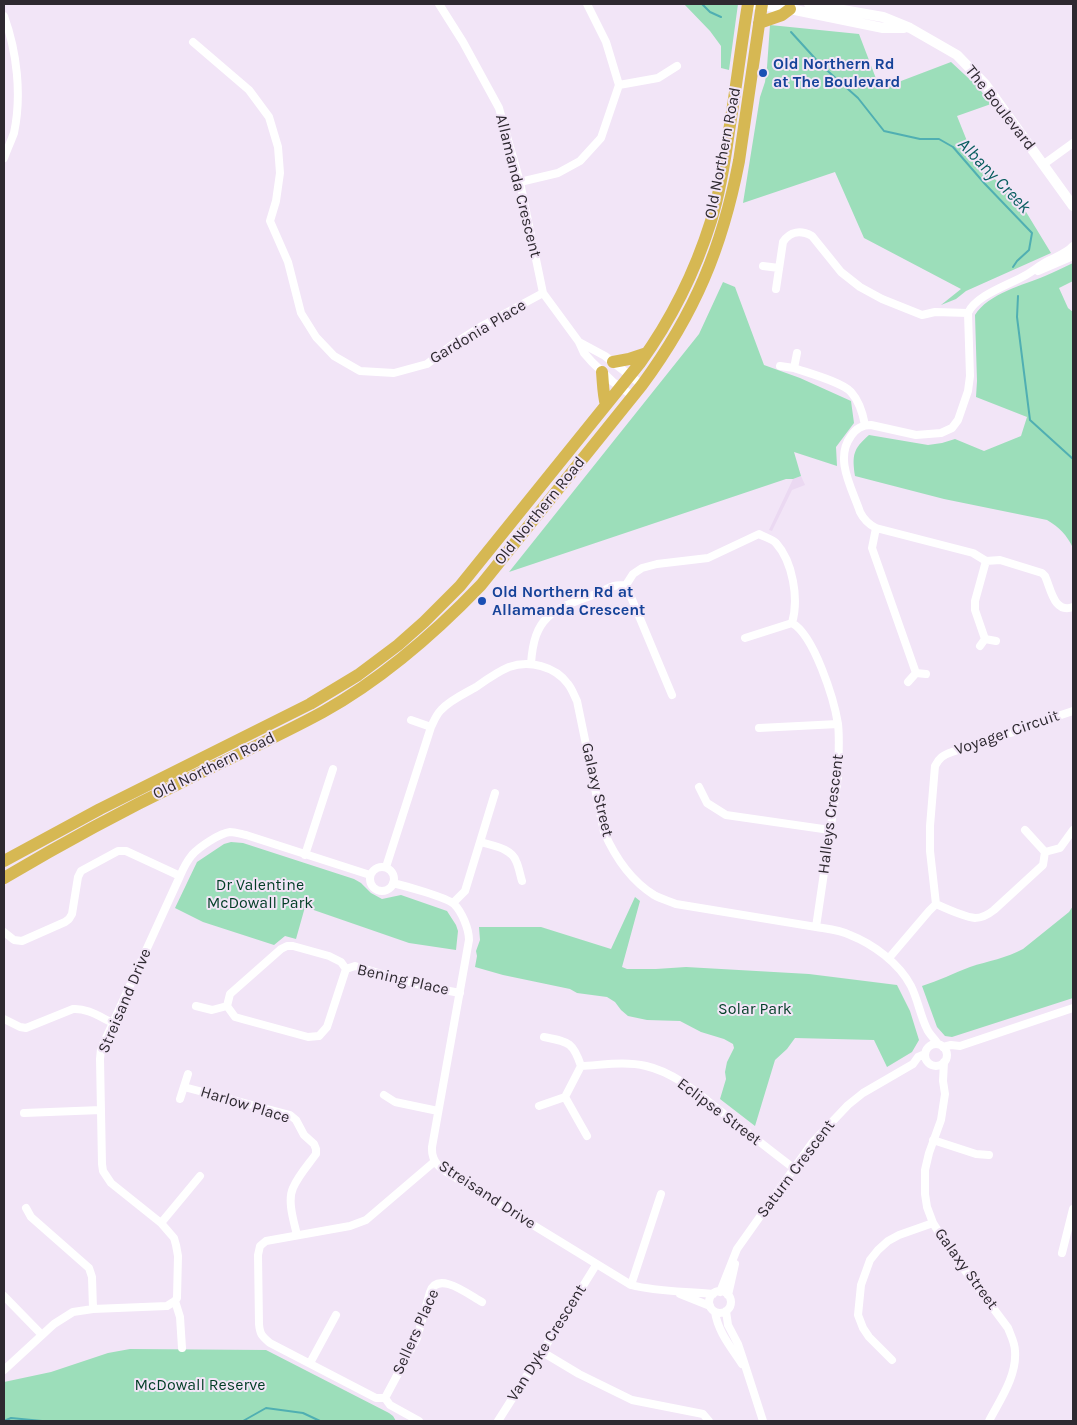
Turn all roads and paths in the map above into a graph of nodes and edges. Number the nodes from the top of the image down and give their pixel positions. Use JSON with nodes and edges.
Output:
{"nodes":[{"id":1,"x":439,"y":4,"type":"edge"},
{"id":2,"x":587,"y":4,"type":"edge"},
{"id":3,"x":756,"y":4,"type":"edge"},
{"id":4,"x":809,"y":4,"type":"edge"},
{"id":5,"x":790,"y":9,"type":"junction"},
{"id":6,"x":4,"y":16,"type":"edge"},
{"id":7,"x":759,"y":23,"type":"junction"},
{"id":8,"x":910,"y":28,"type":"junction"},
{"id":9,"x":193,"y":42,"type":"dead end"},
{"id":10,"x":677,"y":66,"type":"dead end"},
{"id":11,"x":619,"y":84,"type":"junction"},
{"id":12,"x":1073,"y":143,"type":"edge"},
{"id":13,"x":4,"y":158,"type":"edge"},
{"id":14,"x":1044,"y":164,"type":"junction"},
{"id":15,"x":520,"y":182,"type":"junction"},
{"id":16,"x":1073,"y":206,"type":"edge"},
{"id":17,"x":1073,"y":246,"type":"edge"},
{"id":18,"x":1073,"y":256,"type":"edge"},
{"id":19,"x":763,"y":266,"type":"dead end"},
{"id":20,"x":779,"y":268,"type":"junction"},
{"id":21,"x":1028,"y":274,"type":"junction"},
{"id":22,"x":776,"y":289,"type":"dead end"},
{"id":23,"x":543,"y":293,"type":"junction"},
{"id":24,"x":968,"y":313,"type":"junction"},
{"id":25,"x":579,"y":342,"type":"junction"},
{"id":26,"x":647,"y":353,"type":"junction"},
{"id":27,"x":797,"y":353,"type":"dead end"},
{"id":28,"x":613,"y":362,"type":"junction"},
{"id":29,"x":780,"y":366,"type":"dead end"},
{"id":30,"x":794,"y":368,"type":"junction"},
{"id":31,"x":602,"y":372,"type":"junction"},
{"id":32,"x":630,"y":375,"type":"junction"},
{"id":33,"x":642,"y":385,"type":"junction"},
{"id":34,"x":621,"y":387,"type":"junction"},
{"id":35,"x":633,"y":396,"type":"junction"},
{"id":36,"x":606,"y":405,"type":"junction"},
{"id":37,"x":865,"y":425,"type":"junction"},
{"id":38,"x":876,"y":528,"type":"junction"},
{"id":39,"x":986,"y":561,"type":"junction"},
{"id":40,"x":626,"y":585,"type":"junction"},
{"id":41,"x":1073,"y":607,"type":"edge"},
{"id":42,"x":792,"y":623,"type":"junction"},
{"id":43,"x":745,"y":638,"type":"dead end"},
{"id":44,"x":996,"y":641,"type":"dead end"},
{"id":45,"x":531,"y":664,"type":"junction"},
{"id":46,"x":916,"y":673,"type":"junction"},
{"id":47,"x":926,"y":674,"type":"dead end"},
{"id":48,"x":908,"y":682,"type":"dead end"},
{"id":49,"x":672,"y":695,"type":"dead end"},
{"id":50,"x":1073,"y":711,"type":"edge"},
{"id":51,"x":411,"y":720,"type":"dead end"},
{"id":52,"x":838,"y":724,"type":"junction"},
{"id":53,"x":431,"y":727,"type":"junction"},
{"id":54,"x":759,"y":728,"type":"dead end"},
{"id":55,"x":333,"y":769,"type":"dead end"},
{"id":56,"x":699,"y":787,"type":"dead end"},
{"id":57,"x":495,"y":793,"type":"dead end"},
{"id":58,"x":830,"y":830,"type":"junction"},
{"id":59,"x":1025,"y":830,"type":"dead end"},
{"id":60,"x":1073,"y":830,"type":"edge"},
{"id":61,"x":481,"y":842,"type":"junction"},
{"id":62,"x":1046,"y":852,"type":"junction"},
{"id":63,"x":305,"y":855,"type":"junction"},
{"id":64,"x":4,"y":861,"type":"edge"},
{"id":65,"x":386,"y":867,"type":"junction"},
{"id":66,"x":370,"y":875,"type":"junction"},
{"id":67,"x":180,"y":876,"type":"junction"},
{"id":68,"x":4,"y":878,"type":"edge"},
{"id":69,"x":522,"y":881,"type":"dead end"},
{"id":70,"x":393,"y":883,"type":"junction"},
{"id":71,"x":453,"y":903,"type":"junction"},
{"id":72,"x":936,"y":904,"type":"junction"},
{"id":73,"x":816,"y":927,"type":"junction"},
{"id":74,"x":4,"y":932,"type":"edge"},
{"id":75,"x":889,"y":958,"type":"junction"},
{"id":76,"x":346,"y":969,"type":"junction"},
{"id":77,"x":460,"y":993,"type":"junction"},
{"id":78,"x":196,"y":1006,"type":"dead end"},
{"id":79,"x":227,"y":1006,"type":"junction"},
{"id":80,"x":1073,"y":1008,"type":"edge"},
{"id":81,"x":4,"y":1019,"type":"edge"},
{"id":82,"x":113,"y":1023,"type":"junction"},
{"id":83,"x":927,"y":1030,"type":"junction"},
{"id":84,"x":544,"y":1037,"type":"dead end"},
{"id":85,"x":940,"y":1046,"type":"junction"},
{"id":86,"x":960,"y":1046,"type":"junction"},
{"id":87,"x":926,"y":1051,"type":"junction"},
{"id":88,"x":945,"y":1059,"type":"junction"},
{"id":89,"x":913,"y":1064,"type":"junction"},
{"id":90,"x":930,"y":1064,"type":"junction"},
{"id":91,"x":581,"y":1066,"type":"junction"},
{"id":92,"x":188,"y":1074,"type":"dead end"},
{"id":93,"x":943,"y":1081,"type":"junction"},
{"id":94,"x":184,"y":1087,"type":"junction"},
{"id":95,"x":384,"y":1095,"type":"dead end"},
{"id":96,"x":565,"y":1097,"type":"junction"},
{"id":97,"x":180,"y":1099,"type":"dead end"},
{"id":98,"x":539,"y":1106,"type":"dead end"},
{"id":99,"x":101,"y":1110,"type":"junction"},
{"id":100,"x":438,"y":1111,"type":"junction"},
{"id":101,"x":24,"y":1113,"type":"dead end"},
{"id":102,"x":587,"y":1136,"type":"dead end"},
{"id":103,"x":933,"y":1140,"type":"junction"},
{"id":104,"x":989,"y":1155,"type":"dead end"},
{"id":105,"x":434,"y":1162,"type":"junction"},
{"id":106,"x":795,"y":1169,"type":"junction"},
{"id":107,"x":200,"y":1176,"type":"dead end"},
{"id":108,"x":661,"y":1194,"type":"dead end"},
{"id":109,"x":26,"y":1208,"type":"dead end"},
{"id":110,"x":1073,"y":1209,"type":"edge"},
{"id":111,"x":160,"y":1222,"type":"junction"},
{"id":112,"x":933,"y":1223,"type":"junction"},
{"id":113,"x":297,"y":1235,"type":"junction"},
{"id":114,"x":737,"y":1249,"type":"junction"},
{"id":115,"x":1062,"y":1252,"type":"dead end"},
{"id":116,"x":596,"y":1265,"type":"junction"},
{"id":117,"x":631,"y":1285,"type":"junction"},
{"id":118,"x":673,"y":1292,"type":"junction"},
{"id":119,"x":716,"y":1293,"type":"junction"},
{"id":120,"x":728,"y":1295,"type":"junction"},
{"id":121,"x":4,"y":1296,"type":"edge"},
{"id":122,"x":174,"y":1301,"type":"junction"},
{"id":123,"x":482,"y":1302,"type":"dead end"},
{"id":124,"x":93,"y":1309,"type":"junction"},
{"id":125,"x":712,"y":1309,"type":"junction"},
{"id":126,"x":726,"y":1311,"type":"junction"},
{"id":127,"x":336,"y":1315,"type":"dead end"},
{"id":128,"x":42,"y":1335,"type":"junction"},
{"id":129,"x":182,"y":1348,"type":"dead end"},
{"id":130,"x":544,"y":1353,"type":"junction"},
{"id":131,"x":892,"y":1360,"type":"dead end"},
{"id":132,"x":310,"y":1363,"type":"junction"},
{"id":133,"x":4,"y":1370,"type":"edge"},
{"id":134,"x":748,"y":1377,"type":"junction"},
{"id":135,"x":385,"y":1398,"type":"junction"},
{"id":136,"x":501,"y":1420,"type":"edge"},
{"id":137,"x":419,"y":1421,"type":"edge"},
{"id":138,"x":709,"y":1421,"type":"edge"},
{"id":139,"x":763,"y":1421,"type":"edge"},
{"id":140,"x":989,"y":1421,"type":"edge"}],
"edges":[{"from":1,"to":15,"type":"street","name":"Allamanda Crescent"},
{"from":2,"to":11,"type":"street"},
{"from":3,"to":5,"type":"street","name":"The Boulevard"},
{"from":3,"to":7,"type":"highway","name":"Old Northern Road"},
{"from":3,"to":26,"type":"highway","name":"Old Northern Road"},
{"from":4,"to":8,"type":"street","name":"The Boulevard"},
{"from":5,"to":7,"type":"highway"},
{"from":5,"to":8,"type":"street","name":"The Boulevard"},
{"from":6,"to":13,"type":"street"},
{"from":7,"to":33,"type":"highway","name":"Old Northern Road"},
{"from":8,"to":14,"type":"street","name":"The Boulevard"},
{"from":9,"to":23,"type":"street","name":"Gardonia Place"},
{"from":10,"to":11,"type":"street"},
{"from":11,"to":15,"type":"street"},
{"from":12,"to":14,"type":"street"},
{"from":14,"to":16,"type":"street","name":"The Boulevard"},
{"from":15,"to":23,"type":"street","name":"Allamanda Crescent"},
{"from":17,"to":21,"type":"street"},
{"from":18,"to":21,"type":"street"},
{"from":19,"to":20,"type":"street"},
{"from":20,"to":22,"type":"street"},
{"from":20,"to":24,"type":"street"},
{"from":21,"to":24,"type":"street"},
{"from":23,"to":25,"type":"street","name":"Allamanda Crescent"},
{"from":24,"to":37,"type":"street"},
{"from":25,"to":28,"type":"street","name":"Allamanda Crescent"},
{"from":25,"to":31,"type":"street","name":"Allamanda Crescent"},
{"from":26,"to":28,"type":"highway"},
{"from":26,"to":32,"type":"highway","name":"Old Northern Road"},
{"from":27,"to":30,"type":"street"},
{"from":28,"to":32,"type":"street","name":"Allamanda Crescent"},
{"from":29,"to":30,"type":"street"},
{"from":30,"to":37,"type":"street"},
{"from":31,"to":34,"type":"street","name":"Allamanda Crescent"},
{"from":31,"to":36,"type":"highway"},
{"from":32,"to":33,"type":"street","name":"Allamanda Crescent"},
{"from":32,"to":34,"type":"highway","name":"Old Northern Road"},
{"from":33,"to":35,"type":"highway","name":"Old Northern Road"},
{"from":34,"to":35,"type":"street","name":"Allamanda Crescent"},
{"from":34,"to":36,"type":"highway","name":"Old Northern Road"},
{"from":35,"to":68,"type":"highway","name":"Old Northern Road"},
{"from":36,"to":64,"type":"highway","name":"Old Northern Road"},
{"from":37,"to":38,"type":"street"},
{"from":38,"to":39,"type":"street"},
{"from":38,"to":46,"type":"street"},
{"from":39,"to":41,"type":"street"},
{"from":39,"to":44,"type":"street"},
{"from":40,"to":42,"type":"street"},
{"from":40,"to":45,"type":"street"},
{"from":40,"to":49,"type":"street"},
{"from":42,"to":43,"type":"street"},
{"from":42,"to":52,"type":"street","name":"Halleys Crescent"},
{"from":45,"to":53,"type":"street"},
{"from":45,"to":73,"type":"street","name":"Galaxy Street"},
{"from":46,"to":47,"type":"street"},
{"from":46,"to":48,"type":"street"},
{"from":50,"to":72,"type":"street","name":"Voyager Circuit"},
{"from":51,"to":53,"type":"street"},
{"from":52,"to":54,"type":"street"},
{"from":52,"to":58,"type":"street","name":"Halleys Crescent"},
{"from":53,"to":65,"type":"street"},
{"from":55,"to":63,"type":"street"},
{"from":56,"to":58,"type":"street"},
{"from":57,"to":61,"type":"street"},
{"from":58,"to":73,"type":"street","name":"Halleys Crescent"},
{"from":59,"to":62,"type":"street"},
{"from":60,"to":62,"type":"street"},
{"from":61,"to":69,"type":"street"},
{"from":61,"to":71,"type":"street"},
{"from":62,"to":72,"type":"street"},
{"from":63,"to":66,"type":"street","name":"Streisand Drive"},
{"from":63,"to":67,"type":"street","name":"Streisand Drive"},
{"from":65,"to":66,"type":"street"},
{"from":65,"to":70,"type":"street"},
{"from":66,"to":70,"type":"street","name":"Streisand Drive"},
{"from":67,"to":74,"type":"street"},
{"from":67,"to":82,"type":"street","name":"Streisand Drive"},
{"from":70,"to":71,"type":"street","name":"Streisand Drive"},
{"from":71,"to":77,"type":"street","name":"Streisand Drive"},
{"from":72,"to":75,"type":"street"},
{"from":73,"to":75,"type":"street","name":"Galaxy Street"},
{"from":75,"to":83,"type":"street","name":"Galaxy Street"},
{"from":76,"to":77,"type":"street","name":"Bening Place"},
{"from":76,"to":79,"type":"street","name":"Bening Place"},
{"from":76,"to":79,"type":"street","name":"Bening Place"},
{"from":77,"to":100,"type":"street","name":"Streisand Drive"},
{"from":78,"to":79,"type":"street"},
{"from":80,"to":86,"type":"street"},
{"from":81,"to":82,"type":"street"},
{"from":82,"to":99,"type":"street","name":"Streisand Drive"},
{"from":83,"to":85,"type":"street","name":"Galaxy Street"},
{"from":83,"to":87,"type":"street","name":"Galaxy Street"},
{"from":84,"to":91,"type":"street"},
{"from":85,"to":86,"type":"street"},
{"from":85,"to":87,"type":"street"},
{"from":85,"to":88,"type":"street"},
{"from":86,"to":88,"type":"street"},
{"from":87,"to":89,"type":"street","name":"Saturn Crescent"},
{"from":87,"to":90,"type":"street"},
{"from":88,"to":90,"type":"street"},
{"from":88,"to":93,"type":"street","name":"Galaxy Street"},
{"from":89,"to":90,"type":"street","name":"Saturn Crescent"},
{"from":89,"to":106,"type":"street","name":"Saturn Crescent"},
{"from":90,"to":93,"type":"street"},
{"from":91,"to":96,"type":"street"},
{"from":91,"to":106,"type":"street","name":"Eclipse Street"},
{"from":92,"to":94,"type":"street","name":"Harlow Place"},
{"from":93,"to":103,"type":"street","name":"Galaxy Street"},
{"from":94,"to":97,"type":"street","name":"Harlow Place"},
{"from":94,"to":113,"type":"street","name":"Harlow Place"},
{"from":95,"to":100,"type":"street"},
{"from":96,"to":98,"type":"street"},
{"from":96,"to":102,"type":"street"},
{"from":99,"to":101,"type":"street"},
{"from":99,"to":111,"type":"street","name":"Streisand Drive"},
{"from":100,"to":105,"type":"street","name":"Streisand Drive"},
{"from":103,"to":104,"type":"street"},
{"from":103,"to":112,"type":"street","name":"Galaxy Street"},
{"from":105,"to":113,"type":"street"},
{"from":105,"to":116,"type":"street","name":"Streisand Drive"},
{"from":106,"to":114,"type":"street","name":"Saturn Crescent"},
{"from":107,"to":111,"type":"street"},
{"from":108,"to":117,"type":"street"},
{"from":109,"to":124,"type":"street"},
{"from":110,"to":115,"type":"street"},
{"from":111,"to":122,"type":"street","name":"Streisand Drive"},
{"from":112,"to":131,"type":"street"},
{"from":112,"to":140,"type":"street","name":"Galaxy Street"},
{"from":113,"to":132,"type":"street"},
{"from":114,"to":119,"type":"street","name":"Saturn Crescent"},
{"from":114,"to":120,"type":"street","name":"Saturn Crescent"},
{"from":116,"to":117,"type":"street","name":"Streisand Drive"},
{"from":116,"to":130,"type":"street","name":"Van Dyke Crescent"},
{"from":117,"to":118,"type":"street","name":"Streisand Drive"},
{"from":118,"to":119,"type":"street","name":"Streisand Drive"},
{"from":118,"to":125,"type":"street","name":"Streisand Drive"},
{"from":119,"to":120,"type":"street"},
{"from":119,"to":125,"type":"street"},
{"from":120,"to":126,"type":"street"},
{"from":121,"to":128,"type":"street"},
{"from":122,"to":124,"type":"street"},
{"from":122,"to":129,"type":"street"},
{"from":123,"to":135,"type":"street","name":"Sellers Place"},
{"from":124,"to":128,"type":"street"},
{"from":125,"to":126,"type":"street"},
{"from":125,"to":134,"type":"street"},
{"from":126,"to":134,"type":"street"},
{"from":127,"to":132,"type":"street"},
{"from":128,"to":133,"type":"street"},
{"from":130,"to":136,"type":"street","name":"Van Dyke Crescent"},
{"from":130,"to":138,"type":"street"},
{"from":132,"to":135,"type":"street"},
{"from":134,"to":139,"type":"street"},
{"from":135,"to":137,"type":"street"}]}
